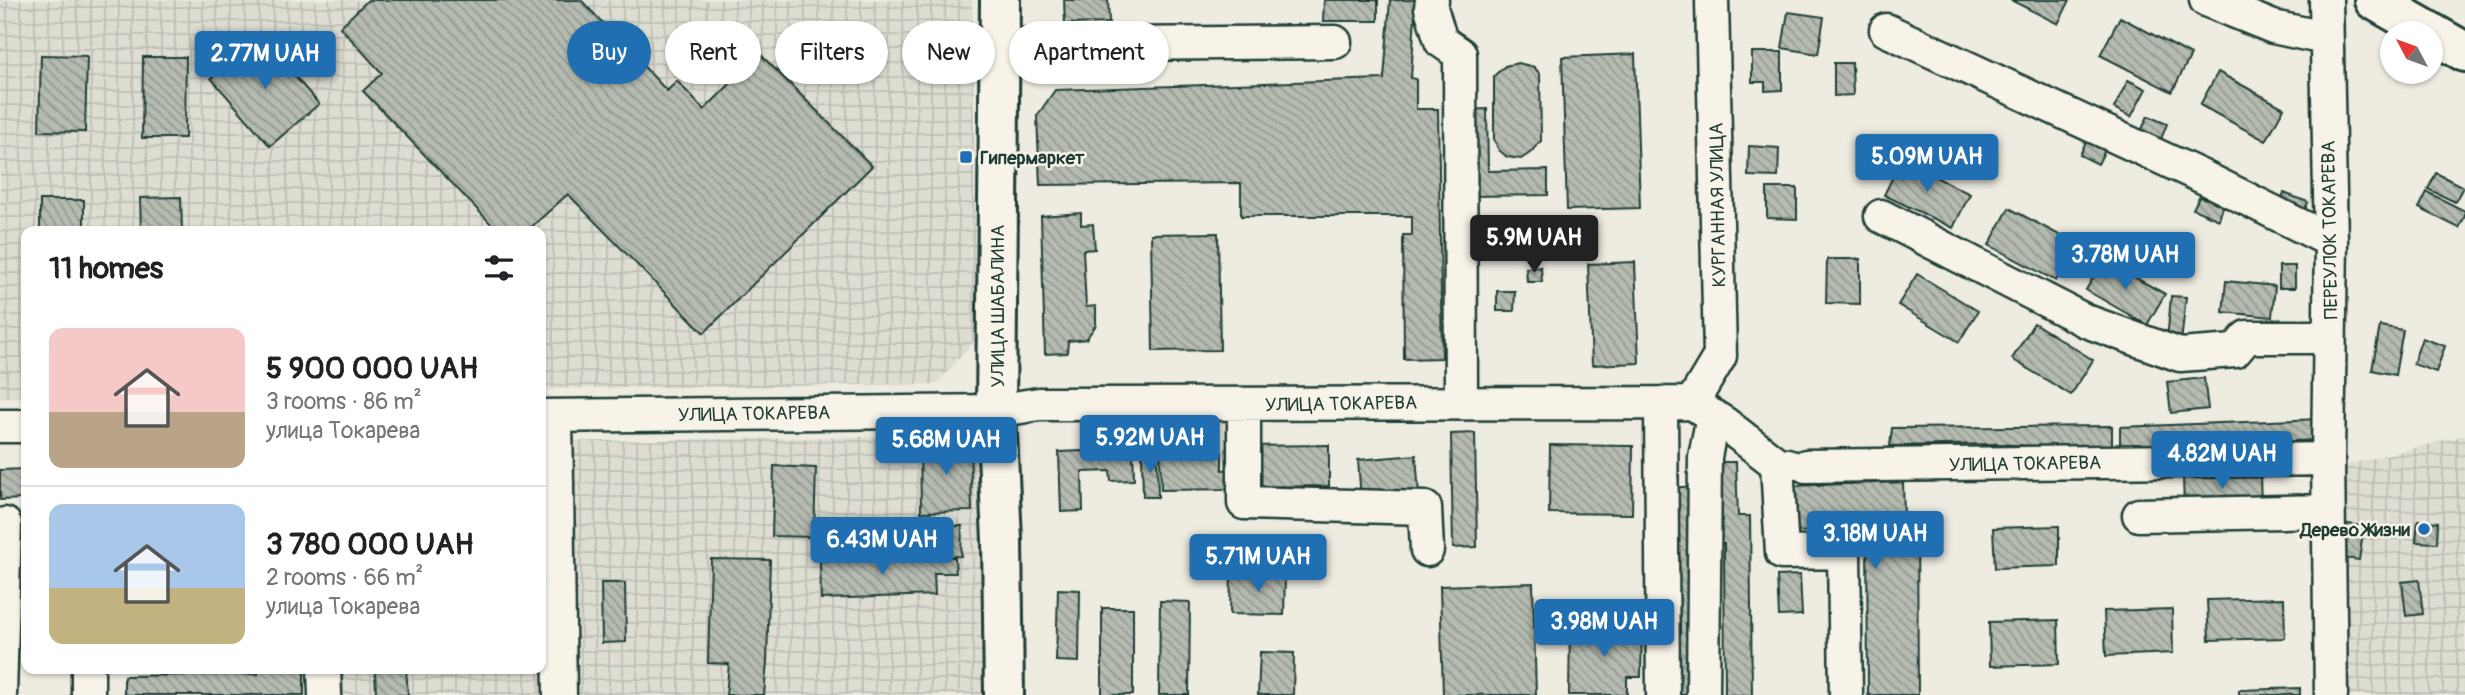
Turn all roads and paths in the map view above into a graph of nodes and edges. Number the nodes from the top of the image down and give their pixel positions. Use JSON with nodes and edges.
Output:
{"nodes":[{"id":1,"x":1000,"y":0,"type":"edge"},
{"id":2,"x":1432,"y":0,"type":"edge"},
{"id":3,"x":1712,"y":0,"type":"edge"},
{"id":4,"x":2206,"y":0,"type":"edge"},
{"id":5,"x":2326,"y":0,"type":"edge"},
{"id":6,"x":2392,"y":4,"type":"edge"},
{"id":7,"x":1886,"y":30,"type":"dead end"},
{"id":8,"x":2325,"y":38,"type":"junction"},
{"id":9,"x":1335,"y":42,"type":"dead end"},
{"id":10,"x":999,"y":45,"type":"junction"},
{"id":11,"x":2465,"y":52,"type":"edge"},
{"id":12,"x":1881,"y":216,"type":"dead end"},
{"id":13,"x":2331,"y":241,"type":"junction"},
{"id":14,"x":2329,"y":337,"type":"junction"},
{"id":15,"x":1461,"y":402,"type":"junction"},
{"id":16,"x":1244,"y":404,"type":"junction"},
{"id":17,"x":1689,"y":408,"type":"junction"},
{"id":18,"x":996,"y":411,"type":"junction"},
{"id":19,"x":548,"y":416,"type":"edge"},
{"id":20,"x":0,"y":426,"type":"edge"},
{"id":21,"x":21,"y":426,"type":"edge"},
{"id":22,"x":2328,"y":459,"type":"junction"},
{"id":23,"x":1790,"y":465,"type":"junction"},
{"id":24,"x":2328,"y":511,"type":"junction"},
{"id":25,"x":2139,"y":515,"type":"dead end"},
{"id":26,"x":5,"y":524,"type":"dead end"},
{"id":27,"x":1427,"y":550,"type":"dead end"},
{"id":28,"x":88,"y":674,"type":"edge"},
{"id":29,"x":324,"y":674,"type":"edge"},
{"id":30,"x":0,"y":695,"type":"edge"},
{"id":31,"x":88,"y":695,"type":"edge"},
{"id":32,"x":325,"y":695,"type":"edge"},
{"id":33,"x":560,"y":695,"type":"edge"},
{"id":34,"x":1004,"y":695,"type":"edge"},
{"id":35,"x":1663,"y":695,"type":"edge"},
{"id":36,"x":1703,"y":695,"type":"edge"},
{"id":37,"x":1846,"y":695,"type":"edge"},
{"id":38,"x":2330,"y":695,"type":"edge"}],
"edges":[{"from":1,"to":10,"type":"main road","name":"УЛИЦА ШАБАЛИНА"},
{"from":2,"to":15,"type":"street"},
{"from":3,"to":17,"type":"street","name":"КУРГАННАЯ УЛИЦА"},
{"from":4,"to":8,"type":"street"},
{"from":5,"to":8,"type":"street","name":"ПЕРЕУЛОК ТОКАРЕВА"},
{"from":6,"to":11,"type":"main road"},
{"from":7,"to":13,"type":"street"},
{"from":8,"to":13,"type":"street","name":"ПЕРЕУЛОК ТОКАРЕВА"},
{"from":9,"to":10,"type":"street"},
{"from":10,"to":18,"type":"main road","name":"УЛИЦА ШАБАЛИНА"},
{"from":12,"to":14,"type":"street"},
{"from":13,"to":14,"type":"street","name":"ПЕРЕУЛОК ТОКАРЕВА"},
{"from":14,"to":22,"type":"street","name":"ПЕРЕУЛОК ТОКАРЕВА"},
{"from":15,"to":16,"type":"street","name":"УЛИЦА ТОКАРЕВА"},
{"from":15,"to":17,"type":"street","name":"УЛИЦА ТОКАРЕВА"},
{"from":16,"to":18,"type":"street","name":"УЛИЦА ТОКАРЕВА"},
{"from":16,"to":27,"type":"street"},
{"from":17,"to":23,"type":"street"},
{"from":17,"to":35,"type":"street"},
{"from":17,"to":36,"type":"street","name":"КУРГАННАЯ УЛИЦА"},
{"from":18,"to":19,"type":"street","name":"УЛИЦА ТОКАРЕВА"},
{"from":18,"to":34,"type":"main road","name":"УЛИЦА ШАБАЛИНА"},
{"from":19,"to":33,"type":"street"},
{"from":20,"to":21,"type":"street"},
{"from":22,"to":23,"type":"street","name":"УЛИЦА ТОКАРЕВА"},
{"from":22,"to":24,"type":"street","name":"ПЕРЕУЛОК ТОКАРЕВА"},
{"from":23,"to":37,"type":"street"},
{"from":24,"to":25,"type":"street"},
{"from":24,"to":38,"type":"street","name":"ПЕРЕУЛОК ТОКАРЕВА"},
{"from":26,"to":30,"type":"street"},
{"from":28,"to":31,"type":"street"},
{"from":29,"to":32,"type":"street"}]}
